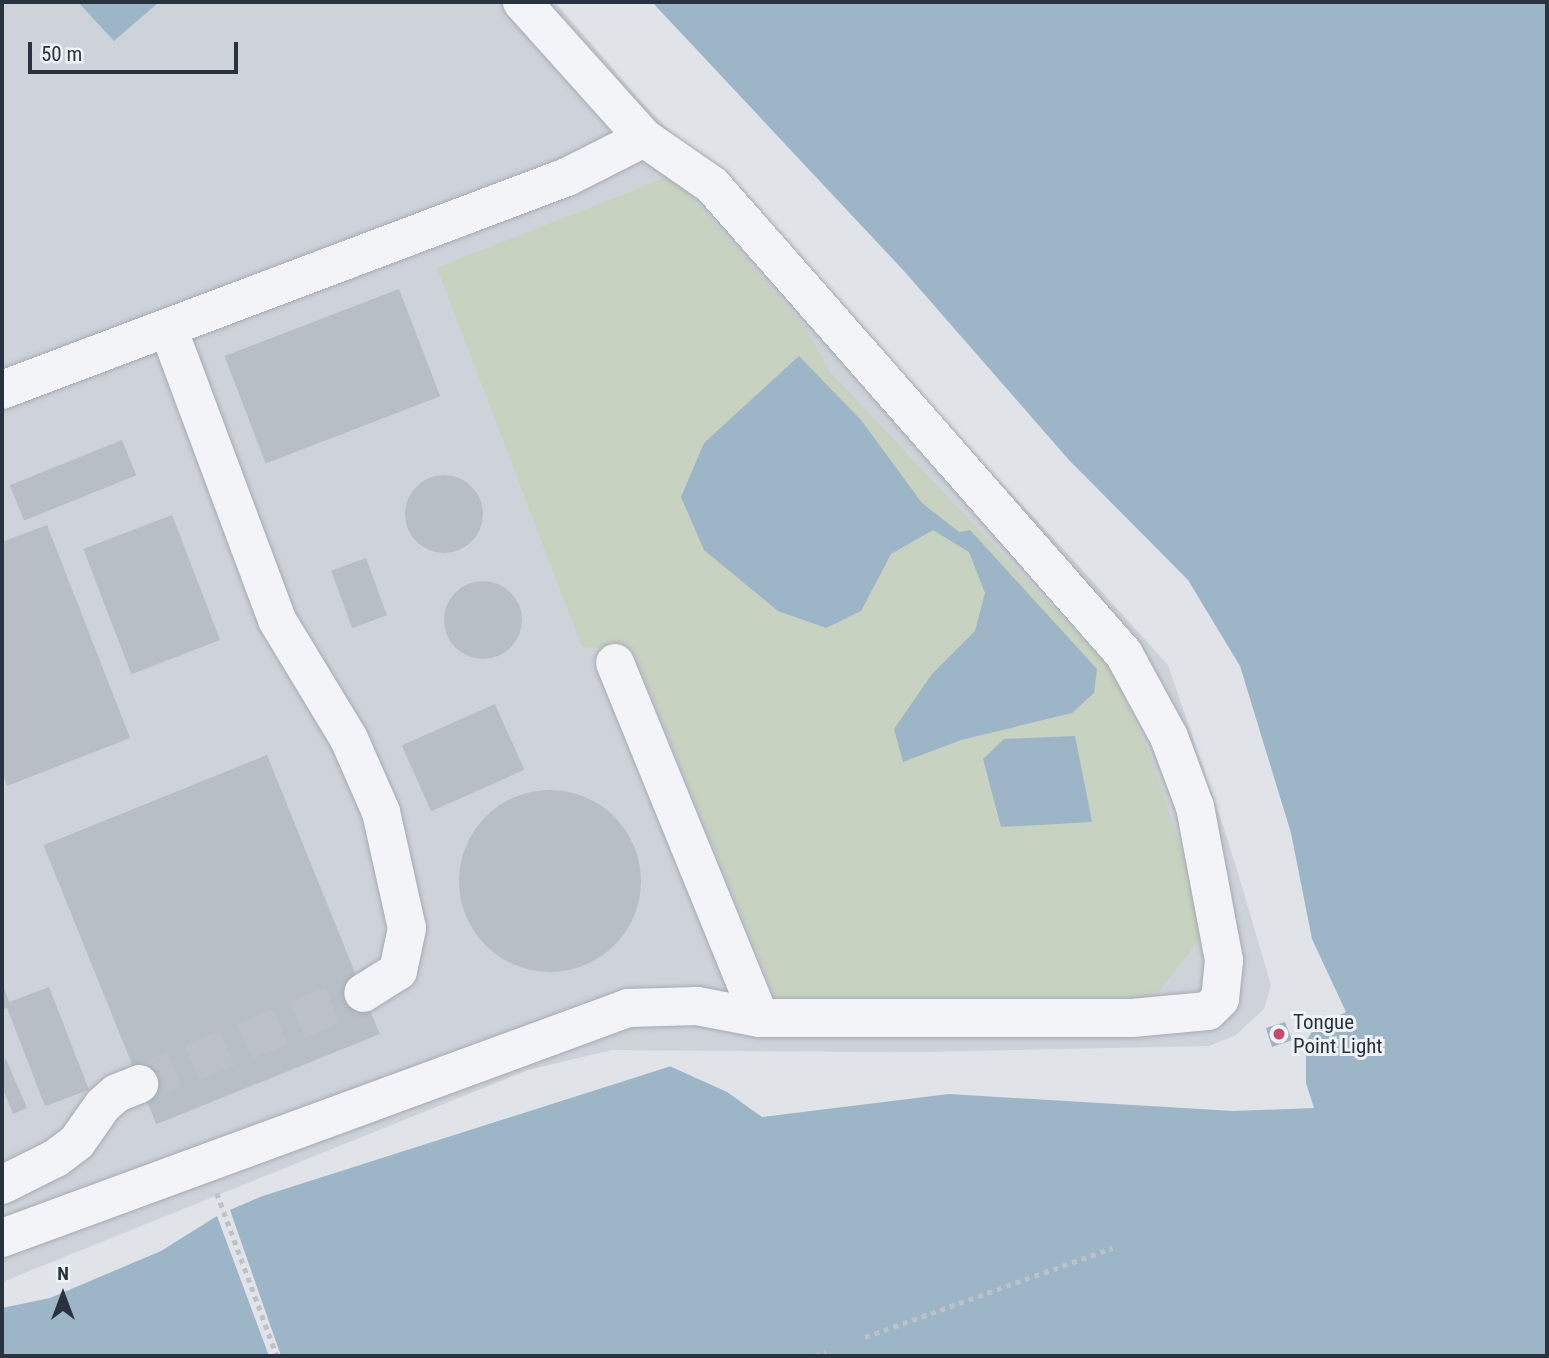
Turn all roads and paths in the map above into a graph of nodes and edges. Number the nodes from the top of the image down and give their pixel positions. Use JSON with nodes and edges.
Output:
{"nodes":[{"id":1,"x":522,"y":2,"type":"edge"},
{"id":2,"x":644,"y":138,"type":"junction"},
{"id":3,"x":168,"y":328,"type":"junction"},
{"id":4,"x":2,"y":390,"type":"edge"},
{"id":5,"x":615,"y":663,"type":"dead end"},
{"id":6,"x":363,"y":993,"type":"tunnel mouth"},
{"id":7,"x":760,"y":1018,"type":"junction"},
{"id":8,"x":139,"y":1084,"type":"tunnel mouth"},
{"id":9,"x":206,"y":1162,"type":"junction"},
{"id":10,"x":2,"y":1185,"type":"edge"},
{"id":11,"x":2,"y":1238,"type":"edge"},
{"id":12,"x":1112,"y":1248,"type":"dead end"},
{"id":13,"x":865,"y":1337,"type":"dead end"},
{"id":14,"x":826,"y":1352,"type":"dead end"},
{"id":15,"x":277,"y":1356,"type":"edge"},
{"id":16,"x":815,"y":1356,"type":"edge"}],
"edges":[{"from":1,"to":2,"type":"lane"},
{"from":2,"to":3,"type":"lane"},
{"from":2,"to":7,"type":"lane"},
{"from":3,"to":4,"type":"lane"},
{"from":3,"to":6,"type":"lane"},
{"from":5,"to":7,"type":"lane"},
{"from":7,"to":9,"type":"lane"},
{"from":8,"to":10,"type":"lane"},
{"from":9,"to":11,"type":"lane"},
{"from":9,"to":15,"type":"path"},
{"from":12,"to":13,"type":"path"},
{"from":14,"to":16,"type":"path"}]}
